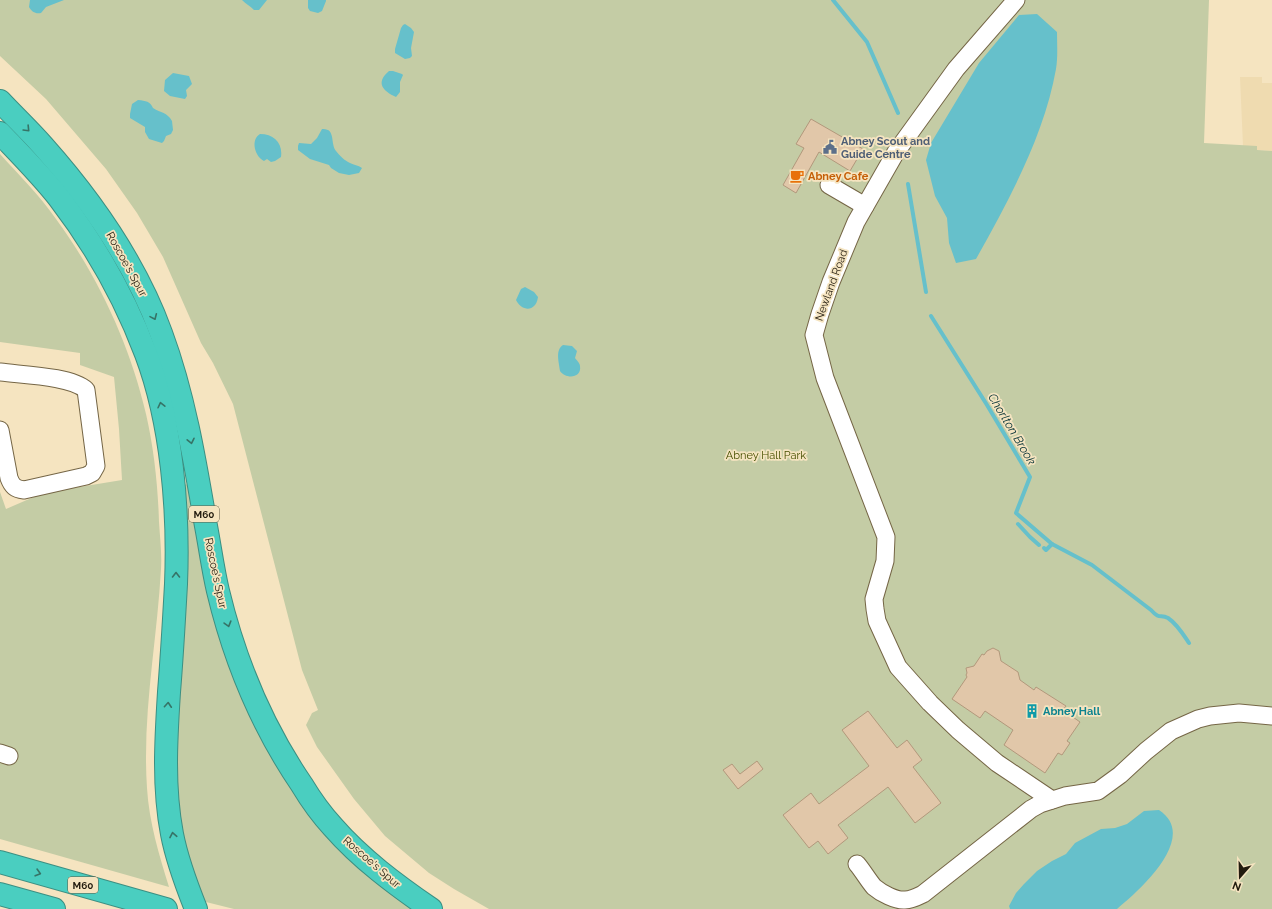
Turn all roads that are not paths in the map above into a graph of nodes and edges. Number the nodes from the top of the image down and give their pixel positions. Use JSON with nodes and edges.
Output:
{"nodes":[{"id":1,"x":1016,"y":0,"type":"edge"},
{"id":2,"x":0,"y":101,"type":"edge"},
{"id":3,"x":0,"y":133,"type":"edge"},
{"id":4,"x":829,"y":185,"type":"dead end"},
{"id":5,"x":865,"y":206,"type":"junction"},
{"id":6,"x":0,"y":372,"type":"edge"},
{"id":7,"x":0,"y":430,"type":"edge"},
{"id":8,"x":1272,"y":716,"type":"edge"},
{"id":9,"x":1052,"y":800,"type":"junction"},
{"id":10,"x":0,"y":862,"type":"edge"},
{"id":11,"x":857,"y":864,"type":"dead end"},
{"id":12,"x":0,"y":894,"type":"edge"},
{"id":13,"x":54,"y":909,"type":"edge"},
{"id":14,"x":166,"y":909,"type":"edge"},
{"id":15,"x":196,"y":909,"type":"edge"},
{"id":16,"x":431,"y":909,"type":"edge"}],
"edges":[{"from":1,"to":5,"type":"street","name":"Newland Road"},
{"from":2,"to":16,"type":"highway","name":"Roscoe's Spur","number":"M60","one_way":true},
{"from":15,"to":3,"type":"highway","name":"Roscoe's Spur","number":"M60","one_way":true},
{"from":4,"to":5,"type":"street"},
{"from":5,"to":9,"type":"street","name":"Newland Road"},
{"from":6,"to":7,"type":"street"},
{"from":8,"to":9,"type":"street"},
{"from":9,"to":11,"type":"street"},
{"from":10,"to":14,"type":"highway","number":"M60","one_way":true},
{"from":12,"to":13,"type":"highway"}]}
